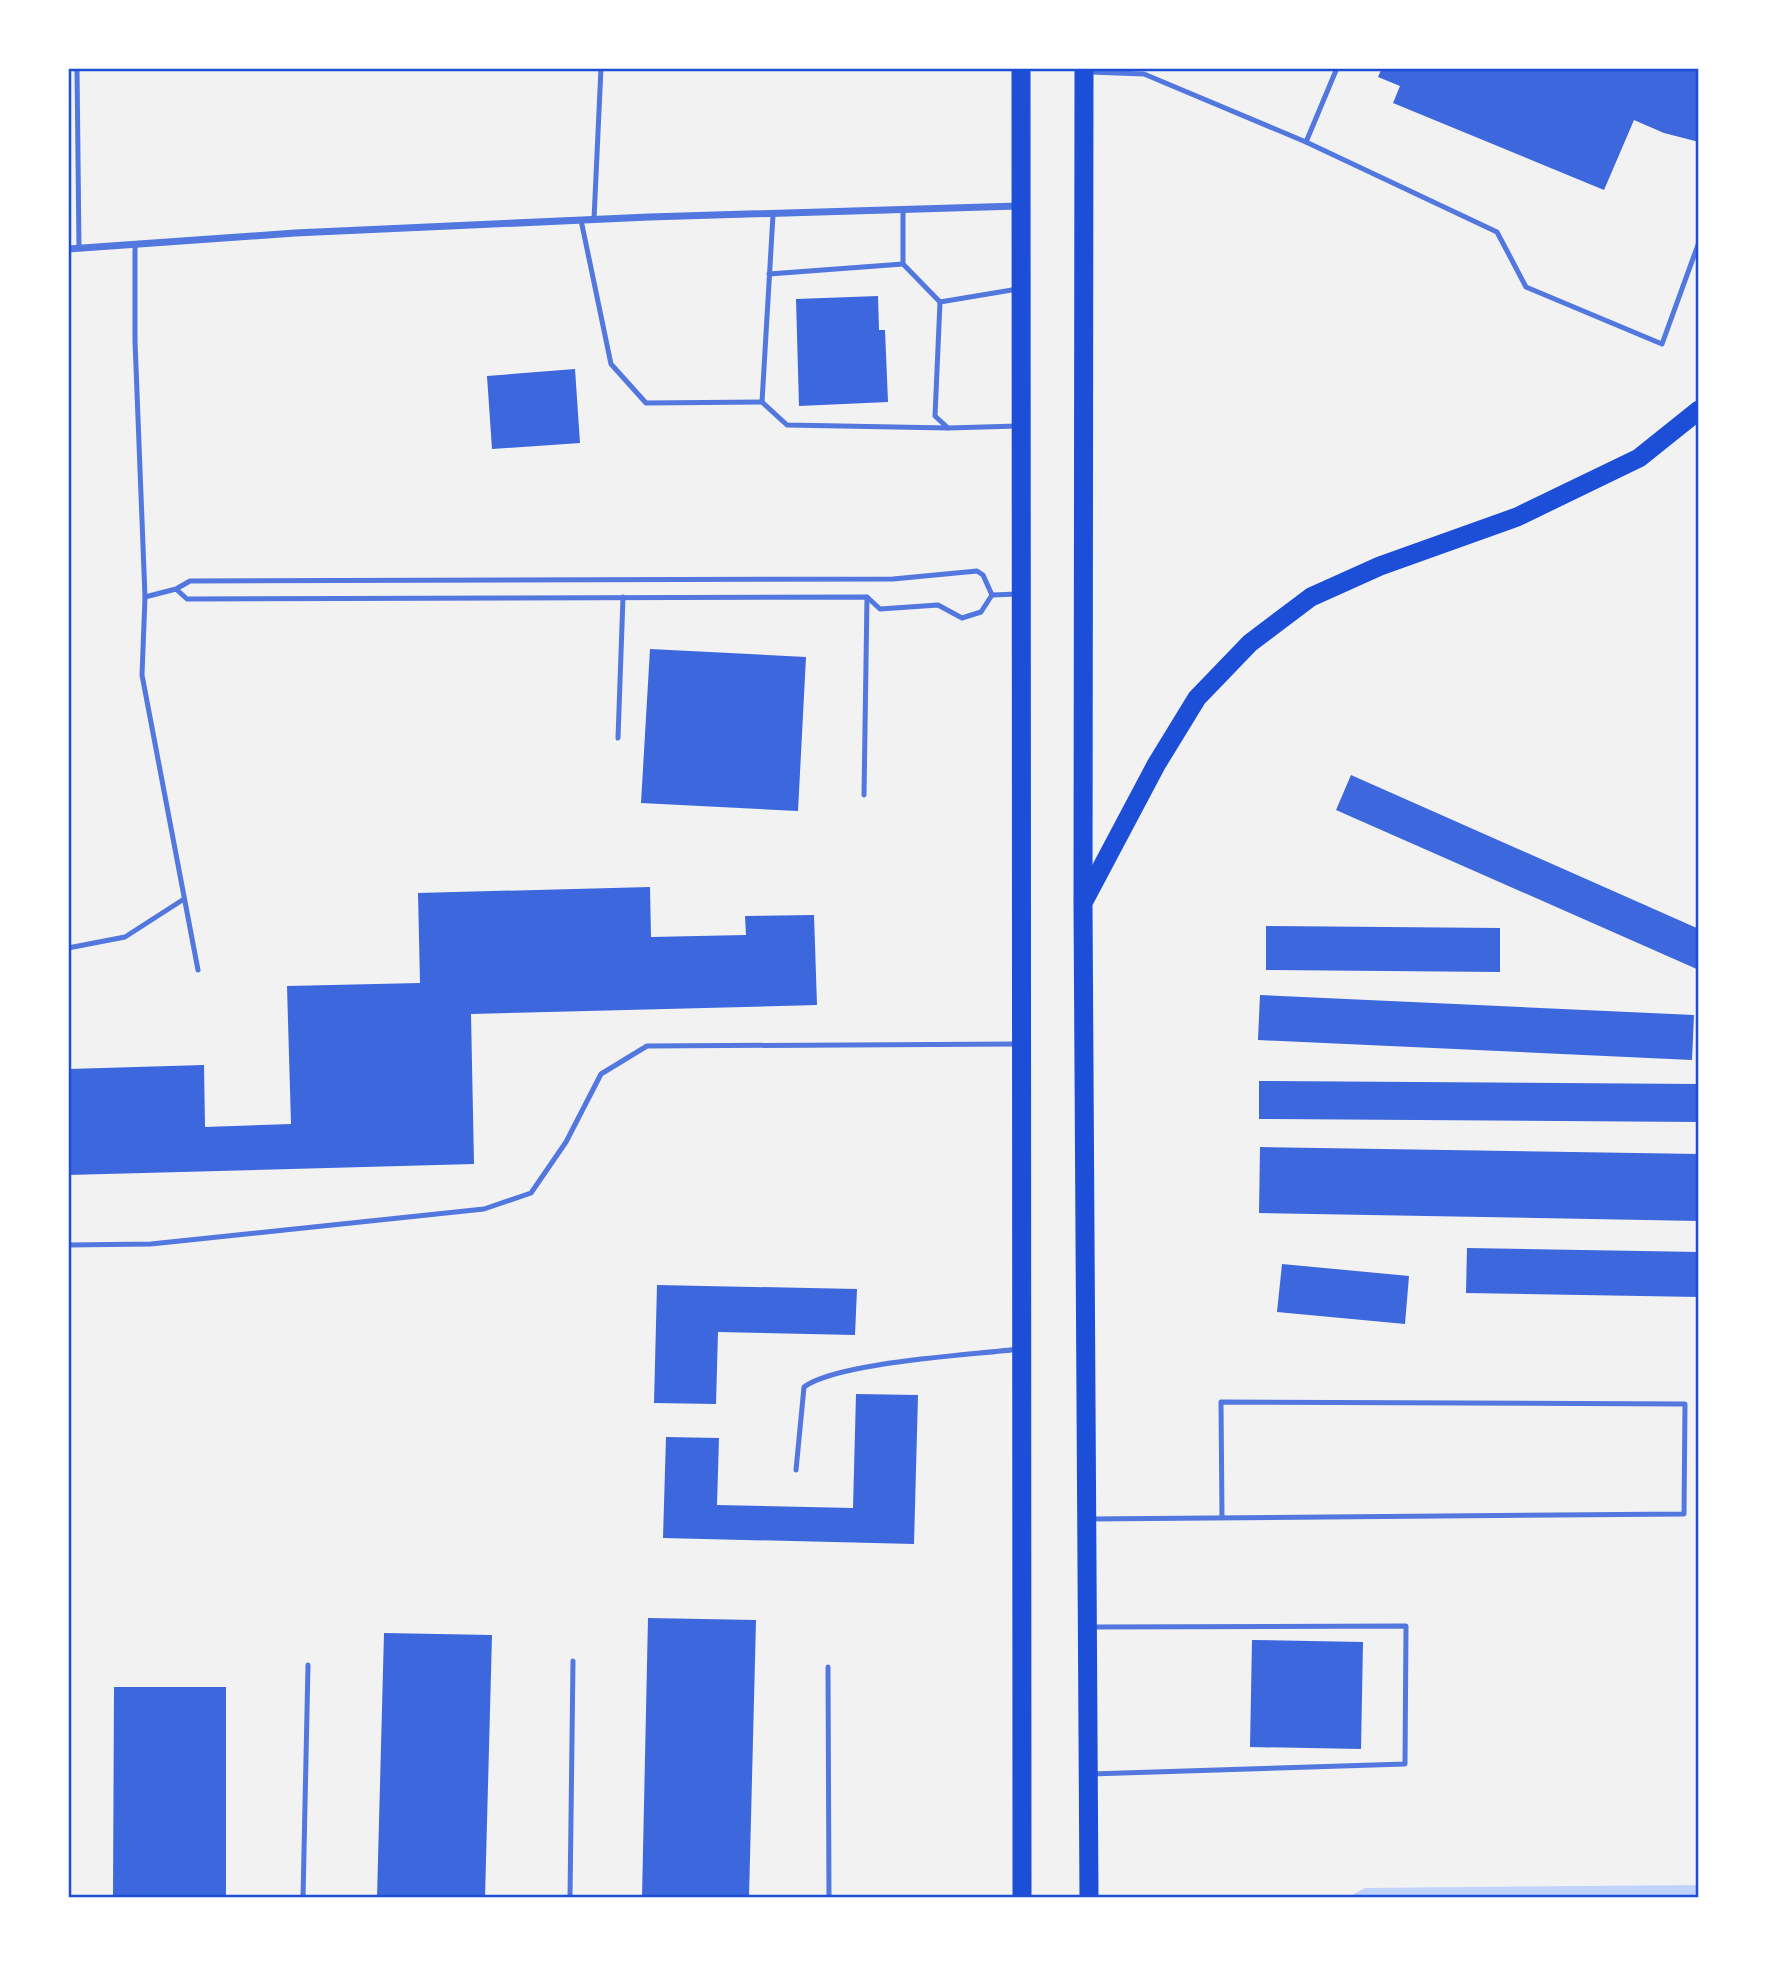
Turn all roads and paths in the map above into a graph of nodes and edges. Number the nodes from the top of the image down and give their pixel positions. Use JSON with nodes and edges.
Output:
{"nodes":[{"id":1,"x":77,"y":68,"type":"edge"},
{"id":2,"x":601,"y":68,"type":"edge"},
{"id":3,"x":1021,"y":68,"type":"edge"},
{"id":4,"x":1337,"y":68,"type":"edge"},
{"id":5,"x":1084,"y":70,"type":"edge"},
{"id":6,"x":1306,"y":142,"type":"junction"},
{"id":7,"x":1021,"y":206,"type":"junction"},
{"id":8,"x":903,"y":210,"type":"junction"},
{"id":9,"x":773,"y":215,"type":"junction"},
{"id":10,"x":594,"y":219,"type":"junction"},
{"id":11,"x":581,"y":220,"type":"junction"},
{"id":12,"x":1699,"y":242,"type":"edge"},
{"id":13,"x":135,"y":244,"type":"junction"},
{"id":14,"x":68,"y":248,"type":"edge"},
{"id":15,"x":79,"y":248,"type":"junction"},
{"id":16,"x":903,"y":264,"type":"junction"},
{"id":17,"x":769,"y":274,"type":"junction"},
{"id":18,"x":1021,"y":289,"type":"junction"},
{"id":19,"x":940,"y":302,"type":"junction"},
{"id":20,"x":762,"y":402,"type":"junction"},
{"id":21,"x":1699,"y":410,"type":"edge"},
{"id":22,"x":1021,"y":426,"type":"junction"},
{"id":23,"x":948,"y":428,"type":"junction"},
{"id":24,"x":176,"y":589,"type":"junction"},
{"id":25,"x":1021,"y":594,"type":"junction"},
{"id":26,"x":992,"y":595,"type":"junction"},
{"id":27,"x":145,"y":597,"type":"junction"},
{"id":28,"x":623,"y":597,"type":"junction"},
{"id":29,"x":867,"y":597,"type":"junction"},
{"id":30,"x":618,"y":738,"type":"dead end"},
{"id":31,"x":864,"y":795,"type":"dead end"},
{"id":32,"x":184,"y":899,"type":"junction"},
{"id":33,"x":1083,"y":903,"type":"junction"},
{"id":34,"x":68,"y":948,"type":"edge"},
{"id":35,"x":198,"y":970,"type":"dead end"},
{"id":36,"x":1022,"y":1044,"type":"junction"},
{"id":37,"x":68,"y":1245,"type":"edge"},
{"id":38,"x":1022,"y":1348,"type":"junction"},
{"id":39,"x":796,"y":1470,"type":"dead end"},
{"id":40,"x":1222,"y":1518,"type":"junction"},
{"id":41,"x":1085,"y":1519,"type":"junction"},
{"id":42,"x":1087,"y":1628,"type":"junction"},
{"id":43,"x":573,"y":1661,"type":"dead end"},
{"id":44,"x":308,"y":1665,"type":"dead end"},
{"id":45,"x":828,"y":1667,"type":"dead end"},
{"id":46,"x":1088,"y":1774,"type":"junction"},
{"id":47,"x":303,"y":1898,"type":"edge"},
{"id":48,"x":570,"y":1898,"type":"edge"},
{"id":49,"x":829,"y":1898,"type":"edge"},
{"id":50,"x":1022,"y":1898,"type":"edge"},
{"id":51,"x":1089,"y":1898,"type":"edge"}],
"edges":[{"from":1,"to":15,"type":"lane"},
{"from":2,"to":10,"type":"lane"},
{"from":3,"to":7,"type":"highway"},
{"from":4,"to":6,"type":"lane"},
{"from":5,"to":6,"type":"lane"},
{"from":5,"to":33,"type":"highway"},
{"from":6,"to":12,"type":"lane"},
{"from":7,"to":8,"type":"street"},
{"from":7,"to":18,"type":"highway"},
{"from":8,"to":9,"type":"street"},
{"from":8,"to":16,"type":"lane"},
{"from":9,"to":10,"type":"street"},
{"from":9,"to":17,"type":"lane"},
{"from":10,"to":11,"type":"street"},
{"from":11,"to":13,"type":"street"},
{"from":11,"to":20,"type":"lane"},
{"from":13,"to":15,"type":"street"},
{"from":13,"to":27,"type":"lane"},
{"from":14,"to":15,"type":"street"},
{"from":16,"to":17,"type":"lane"},
{"from":16,"to":19,"type":"lane"},
{"from":17,"to":20,"type":"lane"},
{"from":18,"to":19,"type":"lane"},
{"from":18,"to":22,"type":"highway"},
{"from":19,"to":23,"type":"lane"},
{"from":20,"to":23,"type":"lane"},
{"from":21,"to":33,"type":"highway"},
{"from":22,"to":23,"type":"lane"},
{"from":22,"to":25,"type":"highway"},
{"from":24,"to":26,"type":"lane"},
{"from":24,"to":27,"type":"lane"},
{"from":24,"to":28,"type":"lane"},
{"from":25,"to":26,"type":"lane"},
{"from":25,"to":36,"type":"highway"},
{"from":26,"to":29,"type":"lane"},
{"from":27,"to":32,"type":"lane"},
{"from":28,"to":29,"type":"lane"},
{"from":28,"to":30,"type":"lane"},
{"from":29,"to":31,"type":"lane"},
{"from":32,"to":34,"type":"lane"},
{"from":32,"to":35,"type":"lane"},
{"from":33,"to":41,"type":"highway"},
{"from":36,"to":37,"type":"lane"},
{"from":36,"to":38,"type":"highway"},
{"from":38,"to":39,"type":"lane"},
{"from":38,"to":50,"type":"highway"},
{"from":40,"to":40,"type":"lane"},
{"from":40,"to":41,"type":"lane"},
{"from":41,"to":42,"type":"highway"},
{"from":42,"to":46,"type":"highway"},
{"from":42,"to":46,"type":"lane"},
{"from":43,"to":48,"type":"lane"},
{"from":44,"to":47,"type":"lane"},
{"from":45,"to":49,"type":"lane"},
{"from":46,"to":51,"type":"highway"}]}
